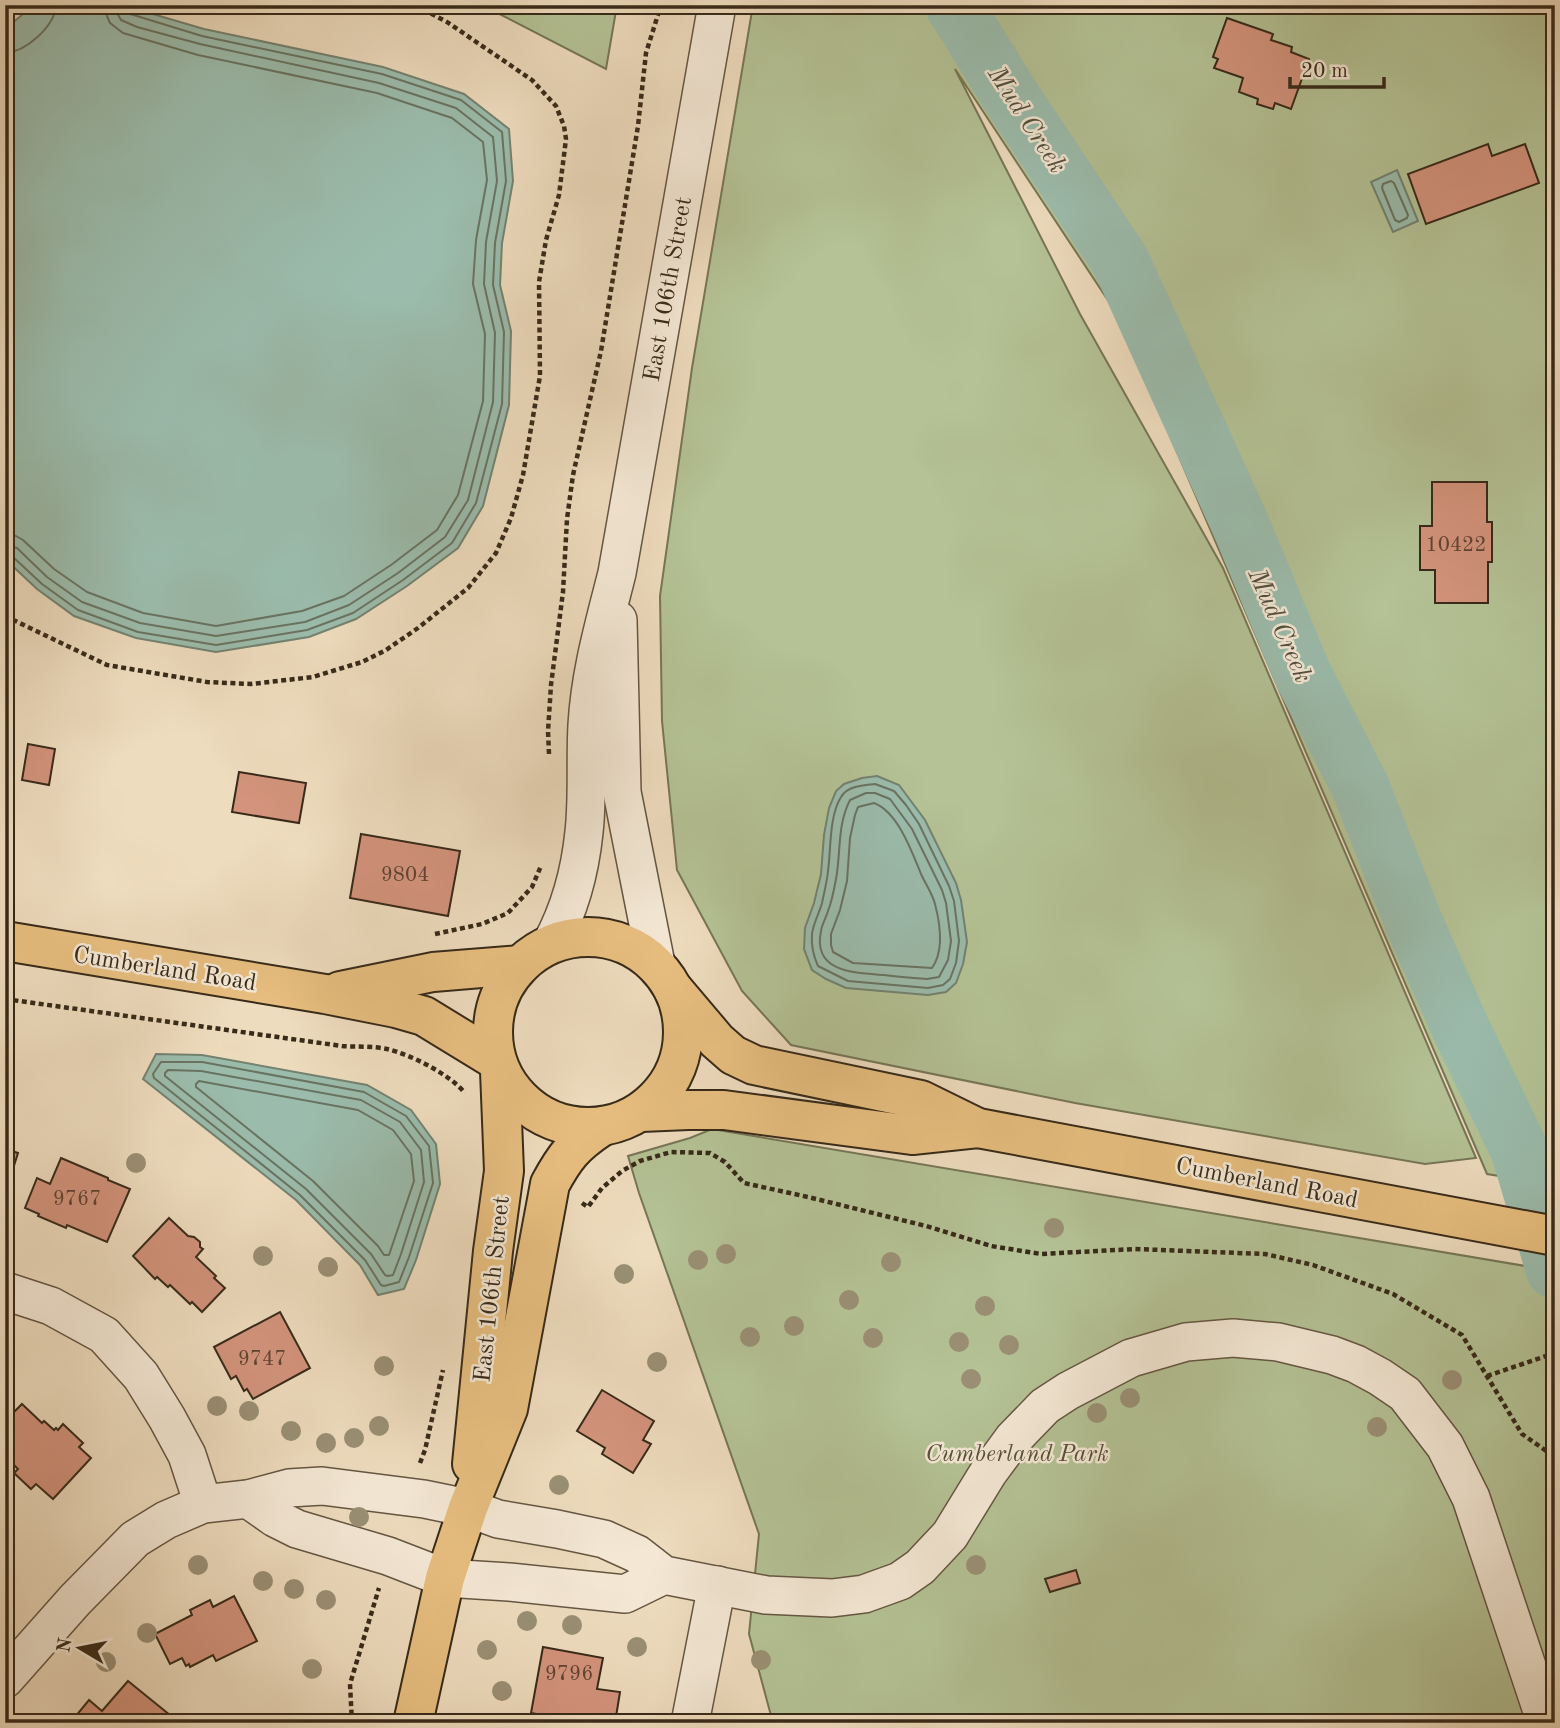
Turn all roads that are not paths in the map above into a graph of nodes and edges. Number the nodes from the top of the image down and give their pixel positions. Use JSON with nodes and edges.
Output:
{"nodes":[{"id":1,"x":717,"y":5,"type":"edge"},
{"id":2,"x":617,"y":573,"type":"junction"},
{"id":3,"x":5,"y":941,"type":"edge"},
{"id":4,"x":551,"y":944,"type":"junction"},
{"id":5,"x":520,"y":965,"type":"junction"},
{"id":6,"x":665,"y":977,"type":"junction"},
{"id":7,"x":325,"y":994,"type":"junction"},
{"id":8,"x":498,"y":1065,"type":"junction"},
{"id":9,"x":640,"y":1112,"type":"junction"},
{"id":10,"x":601,"y":1127,"type":"junction"},
{"id":11,"x":978,"y":1128,"type":"junction"},
{"id":12,"x":1555,"y":1236,"type":"edge"},
{"id":13,"x":5,"y":1291,"type":"edge"},
{"id":14,"x":248,"y":1499,"type":"junction"},
{"id":15,"x":204,"y":1504,"type":"junction"},
{"id":16,"x":468,"y":1508,"type":"junction"},
{"id":17,"x":664,"y":1575,"type":"junction"},
{"id":18,"x":445,"y":1578,"type":"junction"},
{"id":19,"x":717,"y":1585,"type":"junction"},
{"id":20,"x":5,"y":1679,"type":"edge"},
{"id":21,"x":413,"y":1723,"type":"edge"},
{"id":22,"x":690,"y":1723,"type":"edge"},
{"id":23,"x":1546,"y":1723,"type":"edge"}],
"edges":[{"from":1,"to":2,"type":"street","name":"East 106th Street"},
{"from":2,"to":4,"type":"street","name":"East 106th Street"},
{"from":2,"to":6,"type":"street","name":"East 106th Street"},
{"from":3,"to":7,"type":"main road","name":"Cumberland Road"},
{"from":4,"to":5,"type":"main road"},
{"from":4,"to":6,"type":"main road"},
{"from":5,"to":7,"type":"main road","name":"Cumberland Road"},
{"from":5,"to":8,"type":"main road"},
{"from":6,"to":9,"type":"main road"},
{"from":6,"to":11,"type":"main road","name":"Cumberland Road"},
{"from":7,"to":8,"type":"main road","name":"Cumberland Road"},
{"from":8,"to":10,"type":"main road"},
{"from":8,"to":16,"type":"main road","name":"East 106th Street"},
{"from":9,"to":10,"type":"main road"},
{"from":9,"to":11,"type":"main road","name":"Cumberland Road"},
{"from":10,"to":16,"type":"main road","name":"East 106th Street"},
{"from":11,"to":12,"type":"main road","name":"Cumberland Road"},
{"from":13,"to":15,"type":"street"},
{"from":14,"to":15,"type":"street"},
{"from":14,"to":16,"type":"street"},
{"from":14,"to":18,"type":"street"},
{"from":15,"to":20,"type":"street"},
{"from":16,"to":17,"type":"street"},
{"from":16,"to":18,"type":"main road","name":"East 106th Street"},
{"from":17,"to":18,"type":"street"},
{"from":17,"to":19,"type":"street"},
{"from":18,"to":21,"type":"main road","name":"East 106th Street"},
{"from":19,"to":22,"type":"street"},
{"from":19,"to":23,"type":"street"}]}
